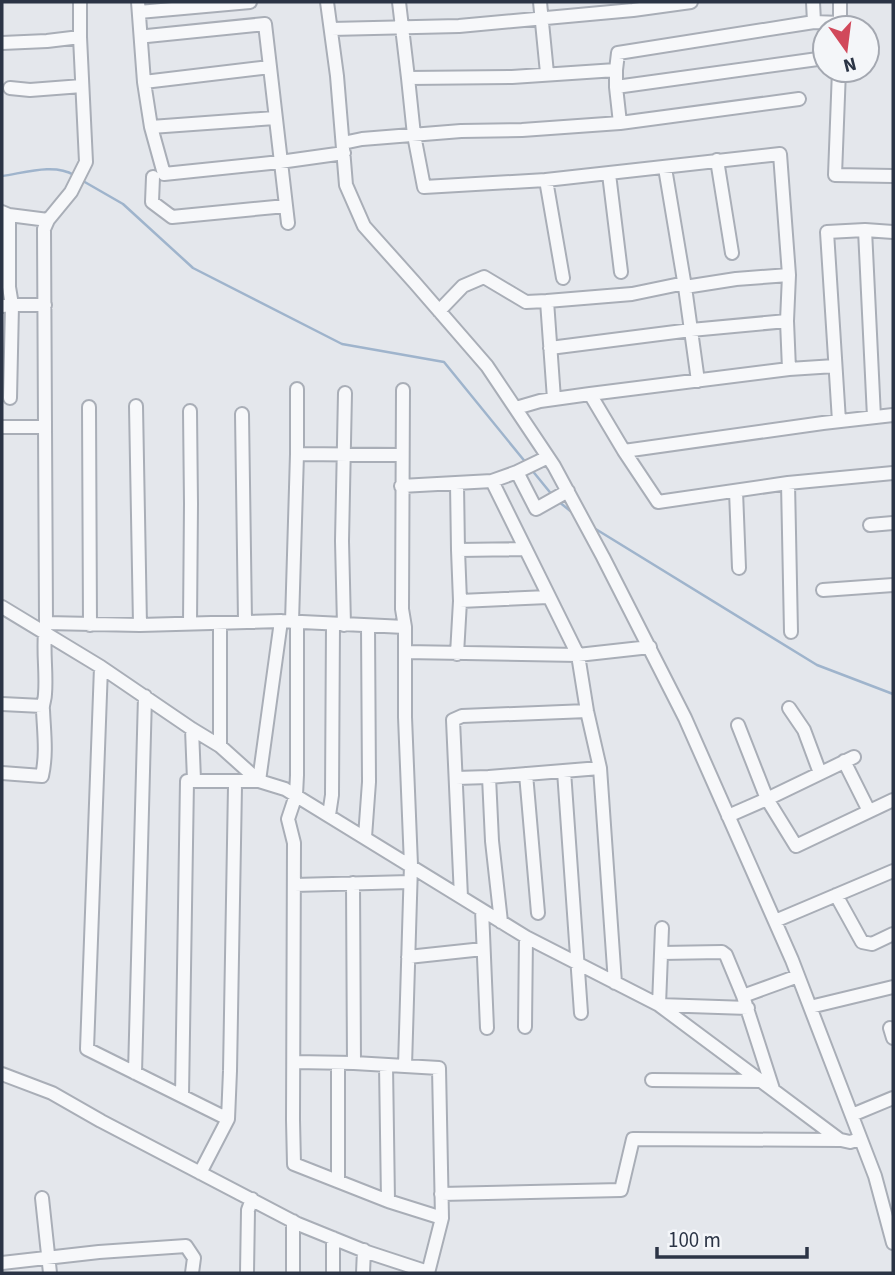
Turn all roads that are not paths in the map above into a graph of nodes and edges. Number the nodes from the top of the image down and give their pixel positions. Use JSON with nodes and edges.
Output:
{"nodes":[{"id":1,"x":80,"y":2,"type":"edge"},
{"id":2,"x":235,"y":2,"type":"edge"},
{"id":3,"x":250,"y":2,"type":"edge"},
{"id":4,"x":327,"y":2,"type":"edge"},
{"id":5,"x":399,"y":2,"type":"edge"},
{"id":6,"x":540,"y":2,"type":"edge"},
{"id":7,"x":691,"y":2,"type":"edge"},
{"id":8,"x":138,"y":7,"type":"edge"},
{"id":9,"x":541,"y":19,"type":"junction"},
{"id":10,"x":811,"y":22,"type":"edge"},
{"id":11,"x":400,"y":27,"type":"junction"},
{"id":12,"x":331,"y":29,"type":"junction"},
{"id":13,"x":147,"y":36,"type":"dead end"},
{"id":14,"x":80,"y":37,"type":"junction"},
{"id":15,"x":2,"y":43,"type":"edge"},
{"id":16,"x":811,"y":60,"type":"edge"},
{"id":17,"x":270,"y":67,"type":"junction"},
{"id":18,"x":616,"y":70,"type":"junction"},
{"id":19,"x":547,"y":74,"type":"junction"},
{"id":20,"x":408,"y":78,"type":"junction"},
{"id":21,"x":144,"y":82,"type":"junction"},
{"id":22,"x":838,"y":84,"type":"edge"},
{"id":23,"x":82,"y":86,"type":"junction"},
{"id":24,"x":616,"y":87,"type":"junction"},
{"id":25,"x":10,"y":88,"type":"dead end"},
{"id":26,"x":799,"y":99,"type":"dead end"},
{"id":27,"x":275,"y":118,"type":"junction"},
{"id":28,"x":620,"y":123,"type":"junction"},
{"id":29,"x":150,"y":127,"type":"junction"},
{"id":30,"x":414,"y":135,"type":"junction"},
{"id":31,"x":343,"y":148,"type":"junction"},
{"id":32,"x":717,"y":160,"type":"junction"},
{"id":33,"x":281,"y":162,"type":"junction"},
{"id":34,"x":893,"y":165,"type":"edge"},
{"id":35,"x":665,"y":168,"type":"junction"},
{"id":36,"x":610,"y":174,"type":"junction"},
{"id":37,"x":893,"y":176,"type":"edge"},
{"id":38,"x":153,"y":177,"type":"dead end"},
{"id":39,"x":545,"y":180,"type":"junction"},
{"id":40,"x":286,"y":206,"type":"junction"},
{"id":41,"x":5,"y":214,"type":"edge"},
{"id":42,"x":48,"y":220,"type":"junction"},
{"id":43,"x":288,"y":223,"type":"dead end"},
{"id":44,"x":865,"y":230,"type":"junction"},
{"id":45,"x":893,"y":232,"type":"edge"},
{"id":46,"x":732,"y":253,"type":"dead end"},
{"id":47,"x":621,"y":272,"type":"dead end"},
{"id":48,"x":789,"y":275,"type":"junction"},
{"id":49,"x":563,"y":278,"type":"dead end"},
{"id":50,"x":685,"y":285,"type":"junction"},
{"id":51,"x":547,"y":302,"type":"junction"},
{"id":52,"x":45,"y":305,"type":"junction"},
{"id":53,"x":7,"y":306,"type":"edge"},
{"id":54,"x":439,"y":311,"type":"junction"},
{"id":55,"x":787,"y":321,"type":"junction"},
{"id":56,"x":691,"y":330,"type":"junction"},
{"id":57,"x":550,"y":348,"type":"junction"},
{"id":58,"x":835,"y":366,"type":"junction"},
{"id":59,"x":789,"y":369,"type":"junction"},
{"id":60,"x":698,"y":381,"type":"junction"},
{"id":61,"x":297,"y":389,"type":"dead end"},
{"id":62,"x":403,"y":390,"type":"dead end"},
{"id":63,"x":345,"y":393,"type":"dead end"},
{"id":64,"x":590,"y":394,"type":"junction"},
{"id":65,"x":10,"y":398,"type":"dead end"},
{"id":66,"x":554,"y":399,"type":"junction"},
{"id":67,"x":136,"y":406,"type":"dead end"},
{"id":68,"x":89,"y":407,"type":"dead end"},
{"id":69,"x":516,"y":408,"type":"junction"},
{"id":70,"x":190,"y":411,"type":"dead end"},
{"id":71,"x":242,"y":414,"type":"dead end"},
{"id":72,"x":893,"y":415,"type":"edge"},
{"id":73,"x":874,"y":417,"type":"junction"},
{"id":74,"x":839,"y":421,"type":"junction"},
{"id":75,"x":2,"y":427,"type":"edge"},
{"id":76,"x":44,"y":427,"type":"junction"},
{"id":77,"x":624,"y":451,"type":"junction"},
{"id":78,"x":297,"y":454,"type":"junction"},
{"id":79,"x":343,"y":454,"type":"junction"},
{"id":80,"x":401,"y":455,"type":"junction"},
{"id":81,"x":548,"y":457,"type":"junction"},
{"id":82,"x":520,"y":471,"type":"junction"},
{"id":83,"x":893,"y":473,"type":"edge"},
{"id":84,"x":492,"y":481,"type":"junction"},
{"id":85,"x":788,"y":483,"type":"junction"},
{"id":86,"x":457,"y":484,"type":"junction"},
{"id":87,"x":401,"y":486,"type":"junction"},
{"id":88,"x":736,"y":491,"type":"junction"},
{"id":89,"x":565,"y":493,"type":"junction"},
{"id":90,"x":893,"y":523,"type":"edge"},
{"id":91,"x":870,"y":525,"type":"dead end"},
{"id":92,"x":525,"y":549,"type":"junction"},
{"id":93,"x":458,"y":550,"type":"junction"},
{"id":94,"x":739,"y":568,"type":"dead end"},
{"id":95,"x":893,"y":585,"type":"edge"},
{"id":96,"x":823,"y":590,"type":"dead end"},
{"id":97,"x":548,"y":597,"type":"junction"},
{"id":98,"x":460,"y":601,"type":"junction"},
{"id":99,"x":2,"y":607,"type":"edge"},
{"id":100,"x":245,"y":621,"type":"junction"},
{"id":101,"x":290,"y":622,"type":"junction"},
{"id":102,"x":190,"y":623,"type":"junction"},
{"id":103,"x":220,"y":623,"type":"junction"},
{"id":104,"x":339,"y":624,"type":"junction"},
{"id":105,"x":90,"y":625,"type":"junction"},
{"id":106,"x":140,"y":625,"type":"junction"},
{"id":107,"x":368,"y":626,"type":"junction"},
{"id":108,"x":405,"y":627,"type":"junction"},
{"id":109,"x":45,"y":628,"type":"junction"},
{"id":110,"x":791,"y":632,"type":"dead end"},
{"id":111,"x":650,"y":647,"type":"junction"},
{"id":112,"x":405,"y":652,"type":"junction"},
{"id":113,"x":457,"y":654,"type":"junction"},
{"id":114,"x":578,"y":655,"type":"junction"},
{"id":115,"x":100,"y":667,"type":"junction"},
{"id":116,"x":145,"y":696,"type":"junction"},
{"id":117,"x":2,"y":704,"type":"edge"},
{"id":118,"x":42,"y":706,"type":"junction"},
{"id":119,"x":789,"y":708,"type":"dead end"},
{"id":120,"x":587,"y":711,"type":"junction"},
{"id":121,"x":737,"y":725,"type":"dead end"},
{"id":122,"x":192,"y":730,"type":"junction"},
{"id":123,"x":220,"y":746,"type":"junction"},
{"id":124,"x":600,"y":768,"type":"junction"},
{"id":125,"x":564,"y":771,"type":"junction"},
{"id":126,"x":2,"y":773,"type":"edge"},
{"id":127,"x":820,"y":773,"type":"junction"},
{"id":128,"x":526,"y":774,"type":"junction"},
{"id":129,"x":489,"y":777,"type":"junction"},
{"id":130,"x":456,"y":778,"type":"junction"},
{"id":131,"x":194,"y":780,"type":"junction"},
{"id":132,"x":259,"y":780,"type":"junction"},
{"id":133,"x":237,"y":781,"type":"junction"},
{"id":134,"x":296,"y":795,"type":"junction"},
{"id":135,"x":767,"y":799,"type":"junction"},
{"id":136,"x":893,"y":800,"type":"edge"},
{"id":137,"x":869,"y":811,"type":"junction"},
{"id":138,"x":329,"y":815,"type":"junction"},
{"id":139,"x":728,"y":816,"type":"junction"},
{"id":140,"x":365,"y":837,"type":"junction"},
{"id":141,"x":411,"y":865,"type":"junction"},
{"id":142,"x":893,"y":870,"type":"edge"},
{"id":143,"x":410,"y":882,"type":"junction"},
{"id":144,"x":353,"y":883,"type":"junction"},
{"id":145,"x":294,"y":885,"type":"junction"},
{"id":146,"x":836,"y":895,"type":"junction"},
{"id":147,"x":461,"y":897,"type":"junction"},
{"id":148,"x":481,"y":910,"type":"junction"},
{"id":149,"x":538,"y":913,"type":"dead end"},
{"id":150,"x":775,"y":921,"type":"junction"},
{"id":151,"x":501,"y":922,"type":"junction"},
{"id":152,"x":662,"y":928,"type":"dead end"},
{"id":153,"x":893,"y":934,"type":"edge"},
{"id":154,"x":526,"y":937,"type":"junction"},
{"id":155,"x":483,"y":949,"type":"junction"},
{"id":156,"x":661,"y":953,"type":"junction"},
{"id":157,"x":408,"y":957,"type":"junction"},
{"id":158,"x":576,"y":962,"type":"junction"},
{"id":159,"x":798,"y":976,"type":"junction"},
{"id":160,"x":615,"y":983,"type":"junction"},
{"id":161,"x":893,"y":987,"type":"edge"},
{"id":162,"x":745,"y":1002,"type":"junction"},
{"id":163,"x":659,"y":1005,"type":"junction"},
{"id":164,"x":810,"y":1007,"type":"junction"},
{"id":165,"x":581,"y":1013,"type":"dead end"},
{"id":166,"x":525,"y":1027,"type":"dead end"},
{"id":167,"x":487,"y":1028,"type":"dead end"},
{"id":168,"x":294,"y":1062,"type":"junction"},
{"id":169,"x":338,"y":1063,"type":"junction"},
{"id":170,"x":354,"y":1063,"type":"junction"},
{"id":171,"x":386,"y":1065,"type":"junction"},
{"id":172,"x":405,"y":1066,"type":"junction"},
{"id":173,"x":135,"y":1073,"type":"junction"},
{"id":174,"x":2,"y":1074,"type":"edge"},
{"id":175,"x":652,"y":1080,"type":"dead end"},
{"id":176,"x":761,"y":1081,"type":"junction"},
{"id":177,"x":773,"y":1089,"type":"junction"},
{"id":178,"x":182,"y":1096,"type":"junction"},
{"id":179,"x":893,"y":1098,"type":"edge"},
{"id":180,"x":852,"y":1115,"type":"junction"},
{"id":181,"x":228,"y":1119,"type":"junction"},
{"id":182,"x":860,"y":1139,"type":"junction"},
{"id":183,"x":841,"y":1140,"type":"junction"},
{"id":184,"x":200,"y":1173,"type":"junction"},
{"id":185,"x":338,"y":1181,"type":"junction"},
{"id":186,"x":441,"y":1194,"type":"junction"},
{"id":187,"x":42,"y":1198,"type":"dead end"},
{"id":188,"x":252,"y":1199,"type":"junction"},
{"id":189,"x":388,"y":1201,"type":"junction"},
{"id":190,"x":442,"y":1218,"type":"junction"},
{"id":191,"x":293,"y":1221,"type":"junction"},
{"id":192,"x":333,"y":1238,"type":"junction"},
{"id":193,"x":893,"y":1243,"type":"edge"},
{"id":194,"x":363,"y":1250,"type":"junction"},
{"id":195,"x":48,"y":1257,"type":"junction"},
{"id":196,"x":2,"y":1262,"type":"edge"},
{"id":197,"x":50,"y":1273,"type":"edge"},
{"id":198,"x":192,"y":1273,"type":"edge"},
{"id":199,"x":247,"y":1273,"type":"edge"},
{"id":200,"x":293,"y":1273,"type":"edge"},
{"id":201,"x":333,"y":1273,"type":"edge"},
{"id":202,"x":363,"y":1273,"type":"edge"},
{"id":203,"x":428,"y":1273,"type":"edge"}],
"edges":[{"from":1,"to":14,"type":"street"},
{"from":2,"to":3,"type":"street"},
{"from":2,"to":8,"type":"street"},
{"from":4,"to":12,"type":"street"},
{"from":5,"to":11,"type":"street"},
{"from":6,"to":9,"type":"street"},
{"from":7,"to":9,"type":"street"},
{"from":8,"to":21,"type":"street"},
{"from":9,"to":11,"type":"street"},
{"from":9,"to":19,"type":"street"},
{"from":10,"to":18,"type":"street"},
{"from":11,"to":12,"type":"street"},
{"from":11,"to":20,"type":"street"},
{"from":12,"to":31,"type":"street"},
{"from":13,"to":17,"type":"street"},
{"from":14,"to":15,"type":"street"},
{"from":14,"to":23,"type":"street"},
{"from":16,"to":24,"type":"street"},
{"from":17,"to":21,"type":"street"},
{"from":17,"to":27,"type":"street"},
{"from":18,"to":19,"type":"street"},
{"from":18,"to":24,"type":"street"},
{"from":19,"to":20,"type":"street"},
{"from":20,"to":30,"type":"street"},
{"from":21,"to":29,"type":"street"},
{"from":22,"to":37,"type":"street"},
{"from":23,"to":25,"type":"street"},
{"from":23,"to":42,"type":"street"},
{"from":24,"to":28,"type":"street"},
{"from":26,"to":28,"type":"street"},
{"from":27,"to":29,"type":"street"},
{"from":27,"to":33,"type":"street"},
{"from":28,"to":30,"type":"street"},
{"from":29,"to":33,"type":"street"},
{"from":30,"to":31,"type":"street"},
{"from":30,"to":39,"type":"street"},
{"from":31,"to":33,"type":"street"},
{"from":31,"to":54,"type":"street"},
{"from":32,"to":35,"type":"street"},
{"from":32,"to":46,"type":"street"},
{"from":32,"to":48,"type":"street"},
{"from":33,"to":40,"type":"street"},
{"from":34,"to":37,"type":"street"},
{"from":35,"to":36,"type":"street"},
{"from":35,"to":50,"type":"street"},
{"from":36,"to":39,"type":"street"},
{"from":36,"to":47,"type":"street"},
{"from":38,"to":40,"type":"street"},
{"from":39,"to":49,"type":"street"},
{"from":40,"to":43,"type":"street"},
{"from":41,"to":42,"type":"street"},
{"from":41,"to":53,"type":"street"},
{"from":42,"to":52,"type":"street"},
{"from":44,"to":45,"type":"street"},
{"from":44,"to":58,"type":"street"},
{"from":44,"to":73,"type":"street"},
{"from":48,"to":50,"type":"street"},
{"from":48,"to":55,"type":"street"},
{"from":50,"to":51,"type":"street"},
{"from":50,"to":56,"type":"street"},
{"from":51,"to":54,"type":"street"},
{"from":51,"to":57,"type":"street"},
{"from":52,"to":53,"type":"street"},
{"from":52,"to":76,"type":"street"},
{"from":53,"to":65,"type":"street"},
{"from":54,"to":69,"type":"street"},
{"from":55,"to":56,"type":"street"},
{"from":55,"to":59,"type":"street"},
{"from":56,"to":57,"type":"street"},
{"from":56,"to":60,"type":"street"},
{"from":57,"to":66,"type":"street"},
{"from":58,"to":59,"type":"street"},
{"from":58,"to":74,"type":"street"},
{"from":59,"to":60,"type":"street"},
{"from":60,"to":64,"type":"street"},
{"from":61,"to":78,"type":"street"},
{"from":62,"to":80,"type":"street"},
{"from":63,"to":79,"type":"street"},
{"from":64,"to":66,"type":"street"},
{"from":64,"to":77,"type":"street"},
{"from":66,"to":69,"type":"street"},
{"from":67,"to":106,"type":"street"},
{"from":68,"to":105,"type":"street"},
{"from":69,"to":81,"type":"street"},
{"from":70,"to":102,"type":"street"},
{"from":71,"to":100,"type":"street"},
{"from":72,"to":73,"type":"street"},
{"from":73,"to":74,"type":"street"},
{"from":74,"to":77,"type":"street"},
{"from":75,"to":76,"type":"street"},
{"from":76,"to":109,"type":"street"},
{"from":77,"to":88,"type":"street"},
{"from":78,"to":79,"type":"street"},
{"from":78,"to":101,"type":"street"},
{"from":79,"to":80,"type":"street"},
{"from":79,"to":104,"type":"street"},
{"from":80,"to":87,"type":"street"},
{"from":81,"to":82,"type":"street"},
{"from":81,"to":89,"type":"street"},
{"from":82,"to":84,"type":"street"},
{"from":82,"to":89,"type":"street"},
{"from":83,"to":85,"type":"street"},
{"from":84,"to":86,"type":"street"},
{"from":84,"to":92,"type":"street"},
{"from":85,"to":88,"type":"street"},
{"from":85,"to":110,"type":"street"},
{"from":86,"to":87,"type":"street"},
{"from":86,"to":93,"type":"street"},
{"from":87,"to":108,"type":"street"},
{"from":88,"to":94,"type":"street"},
{"from":89,"to":111,"type":"street"},
{"from":90,"to":91,"type":"street"},
{"from":92,"to":93,"type":"street"},
{"from":92,"to":97,"type":"street"},
{"from":93,"to":98,"type":"street"},
{"from":95,"to":96,"type":"street"},
{"from":97,"to":98,"type":"street"},
{"from":97,"to":114,"type":"street"},
{"from":98,"to":113,"type":"street"},
{"from":99,"to":109,"type":"street"},
{"from":100,"to":101,"type":"street"},
{"from":100,"to":103,"type":"street"},
{"from":101,"to":104,"type":"street"},
{"from":101,"to":132,"type":"street"},
{"from":101,"to":134,"type":"street"},
{"from":102,"to":103,"type":"street"},
{"from":102,"to":106,"type":"street"},
{"from":103,"to":123,"type":"street"},
{"from":104,"to":107,"type":"street"},
{"from":104,"to":138,"type":"street"},
{"from":105,"to":106,"type":"street"},
{"from":105,"to":109,"type":"street"},
{"from":107,"to":108,"type":"street"},
{"from":107,"to":140,"type":"street"},
{"from":108,"to":112,"type":"street"},
{"from":109,"to":115,"type":"street"},
{"from":109,"to":118,"type":"street"},
{"from":111,"to":114,"type":"street"},
{"from":111,"to":139,"type":"street"},
{"from":112,"to":113,"type":"street"},
{"from":112,"to":141,"type":"street"},
{"from":113,"to":114,"type":"street"},
{"from":114,"to":120,"type":"street"},
{"from":115,"to":116,"type":"street"},
{"from":115,"to":173,"type":"street"},
{"from":116,"to":122,"type":"street"},
{"from":116,"to":173,"type":"street"},
{"from":117,"to":118,"type":"street"},
{"from":118,"to":126,"type":"street"},
{"from":119,"to":127,"type":"street"},
{"from":120,"to":124,"type":"street"},
{"from":120,"to":130,"type":"street"},
{"from":121,"to":135,"type":"street"},
{"from":122,"to":123,"type":"street"},
{"from":122,"to":131,"type":"street"},
{"from":123,"to":132,"type":"street"},
{"from":124,"to":125,"type":"street"},
{"from":124,"to":160,"type":"street"},
{"from":125,"to":128,"type":"street"},
{"from":125,"to":158,"type":"street"},
{"from":127,"to":135,"type":"street"},
{"from":127,"to":137,"type":"street"},
{"from":128,"to":129,"type":"street"},
{"from":128,"to":149,"type":"street"},
{"from":129,"to":130,"type":"street"},
{"from":129,"to":151,"type":"street"},
{"from":130,"to":147,"type":"street"},
{"from":131,"to":133,"type":"street"},
{"from":131,"to":178,"type":"street"},
{"from":132,"to":133,"type":"street"},
{"from":132,"to":134,"type":"street"},
{"from":133,"to":181,"type":"street"},
{"from":134,"to":138,"type":"street"},
{"from":134,"to":145,"type":"street"},
{"from":135,"to":137,"type":"street"},
{"from":135,"to":139,"type":"street"},
{"from":136,"to":137,"type":"street"},
{"from":138,"to":140,"type":"street"},
{"from":139,"to":150,"type":"street"},
{"from":140,"to":141,"type":"street"},
{"from":141,"to":143,"type":"street"},
{"from":141,"to":147,"type":"street"},
{"from":142,"to":146,"type":"street"},
{"from":143,"to":144,"type":"street"},
{"from":143,"to":157,"type":"street"},
{"from":144,"to":145,"type":"street"},
{"from":144,"to":170,"type":"street"},
{"from":145,"to":168,"type":"street"},
{"from":146,"to":150,"type":"street"},
{"from":146,"to":153,"type":"street"},
{"from":147,"to":148,"type":"street"},
{"from":148,"to":151,"type":"street"},
{"from":148,"to":155,"type":"street"},
{"from":150,"to":159,"type":"street"},
{"from":151,"to":154,"type":"street"},
{"from":152,"to":156,"type":"street"},
{"from":154,"to":158,"type":"street"},
{"from":154,"to":166,"type":"street"},
{"from":155,"to":157,"type":"street"},
{"from":155,"to":167,"type":"street"},
{"from":156,"to":162,"type":"street"},
{"from":156,"to":163,"type":"street"},
{"from":157,"to":172,"type":"street"},
{"from":158,"to":160,"type":"street"},
{"from":158,"to":165,"type":"street"},
{"from":159,"to":162,"type":"street"},
{"from":159,"to":164,"type":"street"},
{"from":160,"to":163,"type":"street"},
{"from":161,"to":164,"type":"street"},
{"from":162,"to":163,"type":"street"},
{"from":162,"to":177,"type":"street"},
{"from":163,"to":176,"type":"street"},
{"from":164,"to":180,"type":"street"},
{"from":168,"to":169,"type":"street"},
{"from":168,"to":185,"type":"street"},
{"from":169,"to":170,"type":"street"},
{"from":169,"to":185,"type":"street"},
{"from":170,"to":171,"type":"street"},
{"from":171,"to":172,"type":"street"},
{"from":171,"to":189,"type":"street"},
{"from":172,"to":186,"type":"street"},
{"from":173,"to":178,"type":"street"},
{"from":174,"to":184,"type":"street"},
{"from":175,"to":176,"type":"street"},
{"from":176,"to":177,"type":"street"},
{"from":177,"to":183,"type":"street"},
{"from":178,"to":181,"type":"street"},
{"from":179,"to":180,"type":"street"},
{"from":180,"to":182,"type":"street"},
{"from":181,"to":184,"type":"street"},
{"from":182,"to":183,"type":"street"},
{"from":182,"to":193,"type":"street"},
{"from":183,"to":186,"type":"street"},
{"from":184,"to":188,"type":"street"},
{"from":185,"to":189,"type":"street"},
{"from":186,"to":190,"type":"street"},
{"from":187,"to":195,"type":"street"},
{"from":188,"to":191,"type":"street"},
{"from":188,"to":199,"type":"street"},
{"from":189,"to":190,"type":"street"},
{"from":190,"to":203,"type":"street"},
{"from":191,"to":192,"type":"street"},
{"from":191,"to":200,"type":"street"},
{"from":192,"to":194,"type":"street"},
{"from":192,"to":201,"type":"street"},
{"from":194,"to":202,"type":"street"},
{"from":194,"to":203,"type":"street"},
{"from":195,"to":196,"type":"street"},
{"from":195,"to":197,"type":"street"},
{"from":195,"to":198,"type":"street"}]}
